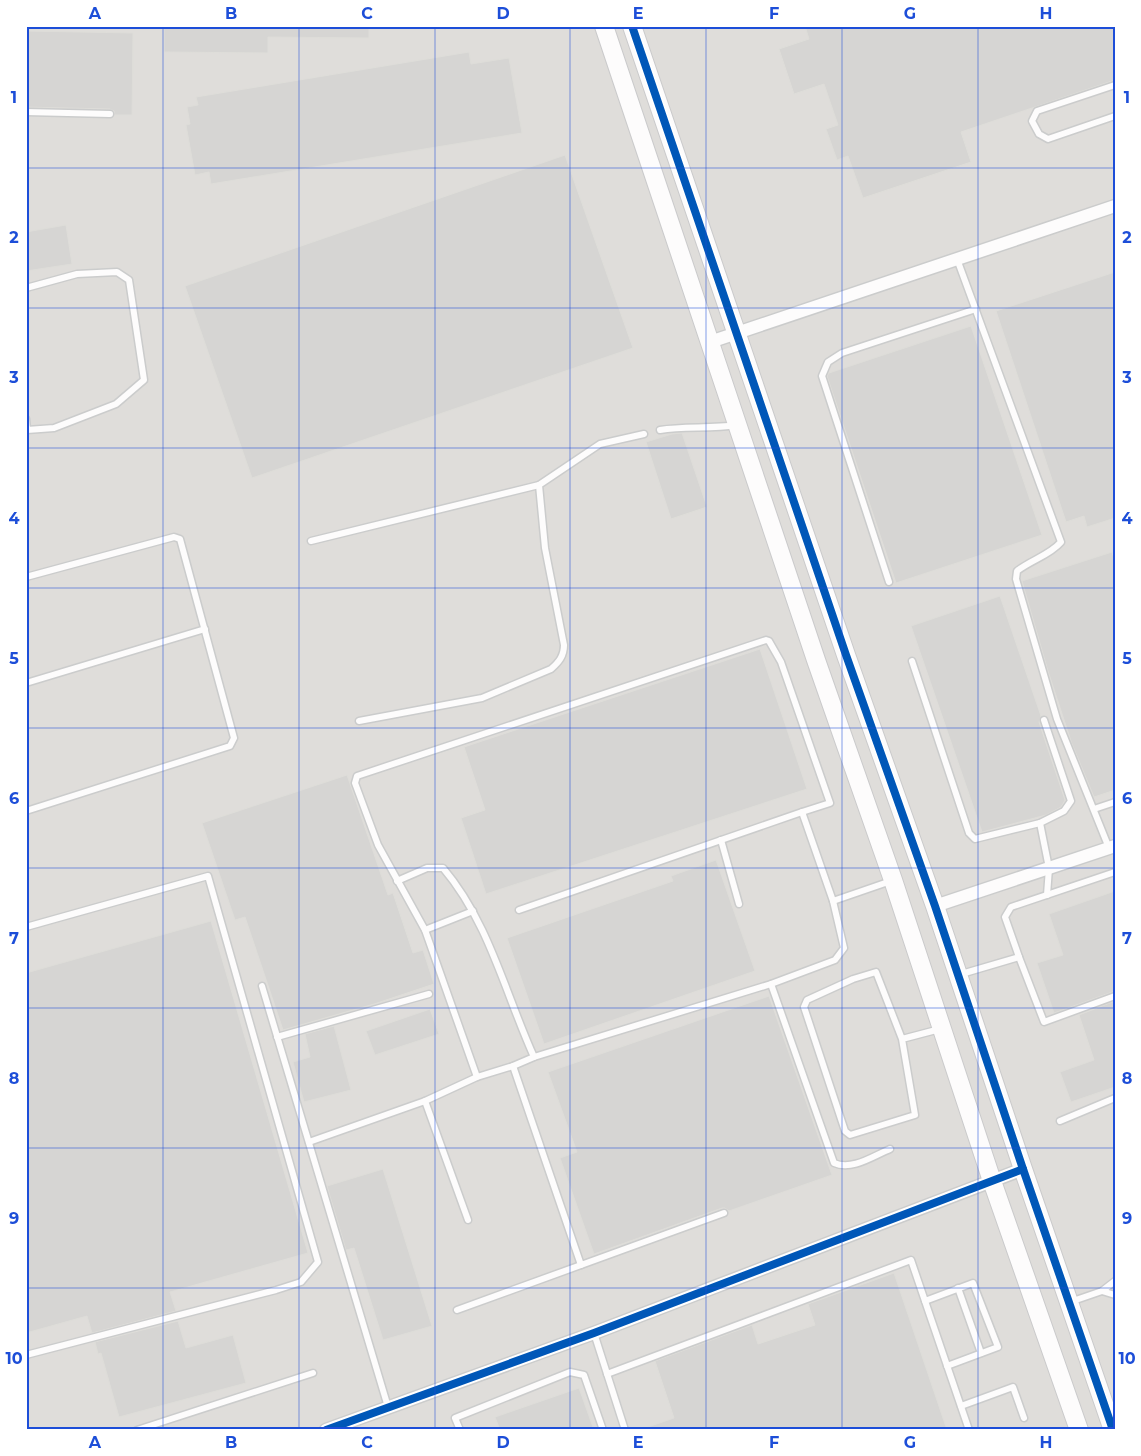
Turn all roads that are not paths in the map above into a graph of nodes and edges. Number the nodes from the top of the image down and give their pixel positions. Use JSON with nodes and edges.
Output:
{"nodes":[{"id":1,"x":604,"y":26,"type":"edge"},
{"id":2,"x":632,"y":26,"type":"edge"},
{"id":3,"x":1115,"y":85,"type":"edge"},
{"id":4,"x":26,"y":112,"type":"edge"},
{"id":5,"x":110,"y":114,"type":"dead end"},
{"id":6,"x":1115,"y":116,"type":"edge"},
{"id":7,"x":1115,"y":206,"type":"edge"},
{"id":8,"x":957,"y":259,"type":"junction"},
{"id":9,"x":26,"y":288,"type":"edge"},
{"id":10,"x":976,"y":309,"type":"junction"},
{"id":11,"x":737,"y":333,"type":"junction"},
{"id":12,"x":710,"y":342,"type":"junction"},
{"id":13,"x":26,"y":419,"type":"edge"},
{"id":14,"x":738,"y":425,"type":"junction"},
{"id":15,"x":26,"y":430,"type":"edge"},
{"id":16,"x":660,"y":430,"type":"dead end"},
{"id":17,"x":644,"y":434,"type":"dead end"},
{"id":18,"x":539,"y":485,"type":"junction"},
{"id":19,"x":800,"y":520,"type":"junction"},
{"id":20,"x":772,"y":530,"type":"junction"},
{"id":21,"x":311,"y":541,"type":"dead end"},
{"id":22,"x":26,"y":577,"type":"edge"},
{"id":23,"x":889,"y":582,"type":"dead end"},
{"id":24,"x":205,"y":629,"type":"junction"},
{"id":25,"x":912,"y":661,"type":"dead end"},
{"id":26,"x":26,"y":683,"type":"edge"},
{"id":27,"x":1044,"y":720,"type":"dead end"},
{"id":28,"x":359,"y":721,"type":"dead end"},
{"id":29,"x":1115,"y":802,"type":"edge"},
{"id":30,"x":1094,"y":809,"type":"junction"},
{"id":31,"x":26,"y":811,"type":"edge"},
{"id":32,"x":802,"y":812,"type":"junction"},
{"id":33,"x":1040,"y":823,"type":"junction"},
{"id":34,"x":721,"y":840,"type":"junction"},
{"id":35,"x":1112,"y":847,"type":"edge"},
{"id":36,"x":1049,"y":868,"type":"junction"},
{"id":37,"x":1115,"y":872,"type":"edge"},
{"id":38,"x":892,"y":880,"type":"junction"},
{"id":39,"x":396,"y":881,"type":"junction"},
{"id":40,"x":1047,"y":895,"type":"junction"},
{"id":41,"x":833,"y":901,"type":"junction"},
{"id":42,"x":740,"y":904,"type":"dead end"},
{"id":43,"x":935,"y":906,"type":"junction"},
{"id":44,"x":519,"y":910,"type":"dead end"},
{"id":45,"x":473,"y":911,"type":"junction"},
{"id":46,"x":26,"y":927,"type":"edge"},
{"id":47,"x":424,"y":930,"type":"junction"},
{"id":48,"x":1019,"y":957,"type":"junction"},
{"id":49,"x":957,"y":976,"type":"junction"},
{"id":50,"x":771,"y":984,"type":"junction"},
{"id":51,"x":262,"y":986,"type":"dead end"},
{"id":52,"x":429,"y":994,"type":"dead end"},
{"id":53,"x":1115,"y":996,"type":"edge"},
{"id":54,"x":941,"y":1028,"type":"junction"},
{"id":55,"x":277,"y":1037,"type":"junction"},
{"id":56,"x":902,"y":1039,"type":"junction"},
{"id":57,"x":534,"y":1057,"type":"junction"},
{"id":58,"x":512,"y":1066,"type":"junction"},
{"id":59,"x":477,"y":1077,"type":"junction"},
{"id":60,"x":1115,"y":1098,"type":"edge"},
{"id":61,"x":425,"y":1102,"type":"junction"},
{"id":62,"x":1060,"y":1121,"type":"dead end"},
{"id":63,"x":309,"y":1142,"type":"junction"},
{"id":64,"x":890,"y":1149,"type":"dead end"},
{"id":65,"x":1022,"y":1169,"type":"junction"},
{"id":66,"x":992,"y":1181,"type":"junction"},
{"id":67,"x":724,"y":1213,"type":"dead end"},
{"id":68,"x":468,"y":1220,"type":"dead end"},
{"id":69,"x":581,"y":1265,"type":"junction"},
{"id":70,"x":1115,"y":1281,"type":"edge"},
{"id":71,"x":958,"y":1288,"type":"junction"},
{"id":72,"x":1102,"y":1291,"type":"junction"},
{"id":73,"x":1115,"y":1295,"type":"edge"},
{"id":74,"x":925,"y":1301,"type":"junction"},
{"id":75,"x":1069,"y":1302,"type":"junction"},
{"id":76,"x":457,"y":1310,"type":"dead end"},
{"id":77,"x":594,"y":1333,"type":"junction"},
{"id":78,"x":981,"y":1353,"type":"junction"},
{"id":79,"x":26,"y":1355,"type":"edge"},
{"id":80,"x":947,"y":1366,"type":"junction"},
{"id":81,"x":313,"y":1373,"type":"dead end"},
{"id":82,"x":607,"y":1374,"type":"junction"},
{"id":83,"x":961,"y":1406,"type":"junction"},
{"id":84,"x":388,"y":1407,"type":"junction"},
{"id":85,"x":1024,"y":1418,"type":"dead end"},
{"id":86,"x":137,"y":1430,"type":"edge"},
{"id":87,"x":326,"y":1430,"type":"edge"},
{"id":88,"x":460,"y":1430,"type":"edge"},
{"id":89,"x":603,"y":1430,"type":"edge"},
{"id":90,"x":625,"y":1430,"type":"edge"},
{"id":91,"x":969,"y":1430,"type":"edge"},
{"id":92,"x":1079,"y":1430,"type":"edge"},
{"id":93,"x":1113,"y":1430,"type":"edge"}],
"edges":[{"from":1,"to":12,"type":"street"},
{"from":2,"to":11,"type":"street"},
{"from":3,"to":6,"type":"lane"},
{"from":4,"to":5,"type":"lane"},
{"from":7,"to":8,"type":"street"},
{"from":8,"to":10,"type":"lane"},
{"from":8,"to":11,"type":"street"},
{"from":9,"to":15,"type":"lane"},
{"from":10,"to":23,"type":"lane"},
{"from":10,"to":30,"type":"lane"},
{"from":11,"to":12,"type":"street"},
{"from":11,"to":19,"type":"street"},
{"from":12,"to":14,"type":"street"},
{"from":13,"to":15,"type":"lane"},
{"from":14,"to":16,"type":"lane"},
{"from":14,"to":20,"type":"street"},
{"from":17,"to":18,"type":"lane"},
{"from":18,"to":21,"type":"lane"},
{"from":18,"to":28,"type":"lane"},
{"from":19,"to":20,"type":"street"},
{"from":19,"to":43,"type":"street"},
{"from":20,"to":38,"type":"street"},
{"from":22,"to":24,"type":"lane"},
{"from":24,"to":26,"type":"lane"},
{"from":24,"to":31,"type":"lane"},
{"from":25,"to":33,"type":"lane"},
{"from":27,"to":33,"type":"lane"},
{"from":29,"to":30,"type":"lane"},
{"from":30,"to":35,"type":"lane"},
{"from":32,"to":34,"type":"lane"},
{"from":32,"to":39,"type":"lane"},
{"from":32,"to":41,"type":"lane"},
{"from":33,"to":36,"type":"lane"},
{"from":34,"to":42,"type":"lane"},
{"from":34,"to":44,"type":"lane"},
{"from":35,"to":36,"type":"street"},
{"from":36,"to":40,"type":"lane"},
{"from":36,"to":43,"type":"street"},
{"from":37,"to":40,"type":"lane"},
{"from":38,"to":41,"type":"lane"},
{"from":38,"to":54,"type":"street"},
{"from":39,"to":45,"type":"lane"},
{"from":39,"to":47,"type":"lane"},
{"from":40,"to":48,"type":"lane"},
{"from":41,"to":50,"type":"lane"},
{"from":43,"to":49,"type":"street"},
{"from":45,"to":47,"type":"lane"},
{"from":45,"to":57,"type":"lane"},
{"from":46,"to":79,"type":"lane"},
{"from":47,"to":59,"type":"lane"},
{"from":48,"to":49,"type":"lane"},
{"from":48,"to":53,"type":"lane"},
{"from":49,"to":65,"type":"street"},
{"from":50,"to":57,"type":"lane"},
{"from":50,"to":64,"type":"lane"},
{"from":51,"to":55,"type":"lane"},
{"from":52,"to":55,"type":"lane"},
{"from":54,"to":56,"type":"lane"},
{"from":54,"to":66,"type":"street"},
{"from":55,"to":63,"type":"lane"},
{"from":56,"to":56,"type":"lane"},
{"from":57,"to":58,"type":"lane"},
{"from":58,"to":59,"type":"lane"},
{"from":58,"to":69,"type":"lane"},
{"from":59,"to":61,"type":"lane"},
{"from":60,"to":62,"type":"lane"},
{"from":61,"to":63,"type":"lane"},
{"from":61,"to":68,"type":"lane"},
{"from":63,"to":84,"type":"lane"},
{"from":65,"to":66,"type":"street"},
{"from":65,"to":75,"type":"street"},
{"from":66,"to":77,"type":"street"},
{"from":66,"to":92,"type":"street"},
{"from":67,"to":69,"type":"lane"},
{"from":69,"to":76,"type":"lane"},
{"from":70,"to":72,"type":"lane"},
{"from":71,"to":74,"type":"lane"},
{"from":71,"to":78,"type":"lane"},
{"from":71,"to":78,"type":"lane"},
{"from":72,"to":73,"type":"lane"},
{"from":72,"to":75,"type":"lane"},
{"from":74,"to":80,"type":"lane"},
{"from":74,"to":82,"type":"lane"},
{"from":75,"to":93,"type":"street"},
{"from":77,"to":82,"type":"lane"},
{"from":77,"to":84,"type":"street"},
{"from":78,"to":80,"type":"lane"},
{"from":80,"to":83,"type":"lane"},
{"from":81,"to":86,"type":"lane"},
{"from":82,"to":90,"type":"lane"},
{"from":83,"to":85,"type":"lane"},
{"from":83,"to":91,"type":"lane"},
{"from":84,"to":87,"type":"street"},
{"from":88,"to":89,"type":"lane"}]}
